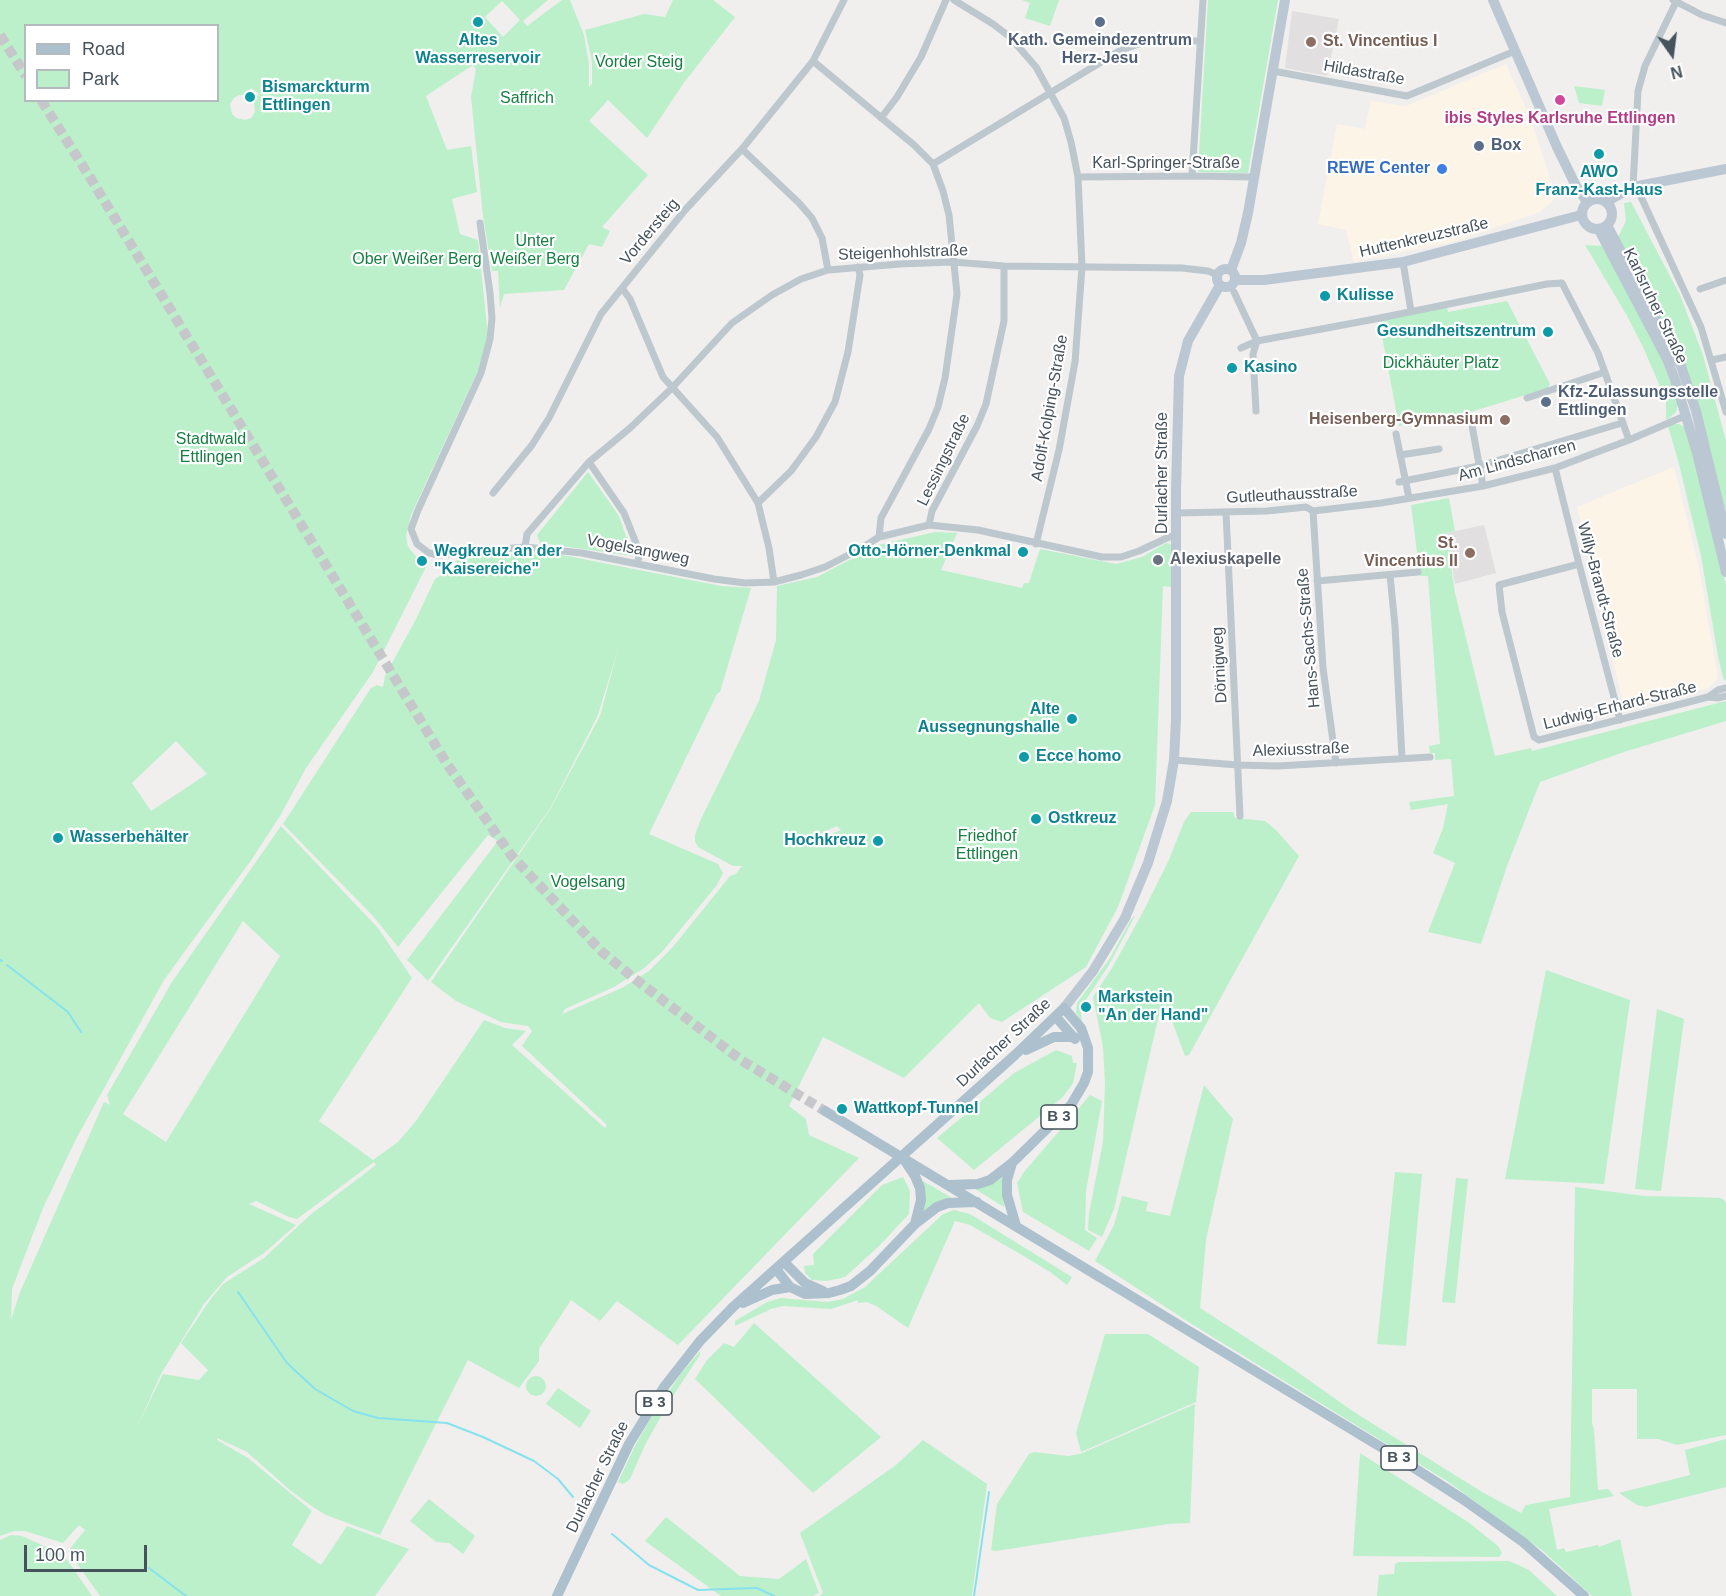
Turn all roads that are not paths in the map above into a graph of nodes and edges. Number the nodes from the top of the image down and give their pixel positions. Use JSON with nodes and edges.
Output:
{"nodes":[{"id":1,"x":844,"y":0,"type":"edge"},
{"id":2,"x":946,"y":0,"type":"edge"},
{"id":3,"x":954,"y":0,"type":"edge"},
{"id":4,"x":1203,"y":0,"type":"edge"},
{"id":5,"x":1285,"y":0,"type":"edge"},
{"id":6,"x":1493,"y":0,"type":"edge"},
{"id":7,"x":1675,"y":1,"type":"edge"},
{"id":8,"x":1726,"y":23,"type":"edge"},
{"id":9,"x":1200,"y":40,"type":"junction"},
{"id":10,"x":1515,"y":51,"type":"junction"},
{"id":11,"x":813,"y":61,"type":"junction"},
{"id":12,"x":1273,"y":71,"type":"junction"},
{"id":13,"x":1051,"y":92,"type":"junction"},
{"id":14,"x":881,"y":118,"type":"junction"},
{"id":15,"x":742,"y":149,"type":"junction"},
{"id":16,"x":933,"y":165,"type":"junction"},
{"id":17,"x":1726,"y":169,"type":"edge"},
{"id":18,"x":1192,"y":176,"type":"junction"},
{"id":19,"x":1078,"y":177,"type":"junction"},
{"id":20,"x":1254,"y":177,"type":"junction"},
{"id":21,"x":1634,"y":187,"type":"junction"},
{"id":22,"x":1587,"y":202,"type":"junction"},
{"id":23,"x":1606,"y":202,"type":"junction"},
{"id":24,"x":1581,"y":215,"type":"junction"},
{"id":25,"x":480,"y":223,"type":"dead end"},
{"id":26,"x":1603,"y":227,"type":"junction"},
{"id":27,"x":953,"y":262,"type":"junction"},
{"id":28,"x":1402,"y":262,"type":"junction"},
{"id":29,"x":1004,"y":266,"type":"junction"},
{"id":30,"x":858,"y":267,"type":"junction"},
{"id":31,"x":1082,"y":267,"type":"junction"},
{"id":32,"x":828,"y":270,"type":"junction"},
{"id":33,"x":1233,"y":275,"type":"junction"},
{"id":34,"x":1219,"y":280,"type":"junction"},
{"id":35,"x":1726,"y":280,"type":"edge"},
{"id":36,"x":622,"y":288,"type":"junction"},
{"id":37,"x":1700,"y":289,"type":"dead end"},
{"id":38,"x":1234,"y":292,"type":"dead end"},
{"id":39,"x":1411,"y":311,"type":"junction"},
{"id":40,"x":1257,"y":341,"type":"junction"},
{"id":41,"x":1241,"y":348,"type":"dead end"},
{"id":42,"x":1726,"y":357,"type":"edge"},
{"id":43,"x":1712,"y":360,"type":"junction"},
{"id":44,"x":1605,"y":372,"type":"junction"},
{"id":45,"x":672,"y":388,"type":"junction"},
{"id":46,"x":1527,"y":398,"type":"dead end"},
{"id":47,"x":1256,"y":411,"type":"dead end"},
{"id":48,"x":1726,"y":412,"type":"edge"},
{"id":49,"x":1691,"y":413,"type":"junction"},
{"id":50,"x":1471,"y":420,"type":"dead end"},
{"id":51,"x":1622,"y":423,"type":"junction"},
{"id":52,"x":1396,"y":434,"type":"dead end"},
{"id":53,"x":1629,"y":440,"type":"junction"},
{"id":54,"x":1439,"y":448,"type":"dead end"},
{"id":55,"x":1400,"y":455,"type":"junction"},
{"id":56,"x":589,"y":462,"type":"junction"},
{"id":57,"x":1479,"y":466,"type":"junction"},
{"id":58,"x":1556,"y":468,"type":"junction"},
{"id":59,"x":1402,"y":482,"type":"junction"},
{"id":60,"x":1483,"y":486,"type":"junction"},
{"id":61,"x":493,"y":493,"type":"dead end"},
{"id":62,"x":1409,"y":498,"type":"junction"},
{"id":63,"x":758,"y":502,"type":"junction"},
{"id":64,"x":1313,"y":511,"type":"junction"},
{"id":65,"x":1226,"y":512,"type":"junction"},
{"id":66,"x":1177,"y":513,"type":"junction"},
{"id":67,"x":929,"y":525,"type":"junction"},
{"id":68,"x":1726,"y":534,"type":"edge"},
{"id":69,"x":1177,"y":535,"type":"junction"},
{"id":70,"x":879,"y":537,"type":"junction"},
{"id":71,"x":1036,"y":544,"type":"junction"},
{"id":72,"x":525,"y":547,"type":"junction"},
{"id":73,"x":637,"y":563,"type":"junction"},
{"id":74,"x":1579,"y":564,"type":"junction"},
{"id":75,"x":1418,"y":572,"type":"dead end"},
{"id":76,"x":1726,"y":572,"type":"edge"},
{"id":77,"x":1390,"y":575,"type":"junction"},
{"id":78,"x":1317,"y":581,"type":"junction"},
{"id":79,"x":774,"y":582,"type":"junction"},
{"id":80,"x":1726,"y":688,"type":"edge"},
{"id":81,"x":1726,"y":696,"type":"edge"},
{"id":82,"x":1708,"y":697,"type":"junction"},
{"id":83,"x":1620,"y":720,"type":"junction"},
{"id":84,"x":1430,"y":757,"type":"dead end"},
{"id":85,"x":1402,"y":758,"type":"junction"},
{"id":86,"x":1174,"y":760,"type":"junction"},
{"id":87,"x":1336,"y":763,"type":"junction"},
{"id":88,"x":1238,"y":765,"type":"junction"},
{"id":89,"x":1240,"y":816,"type":"dead end"},
{"id":90,"x":1060,"y":1012,"type":"junction"},
{"id":91,"x":1074,"y":1037,"type":"junction"},
{"id":92,"x":1015,"y":1055,"type":"junction"},
{"id":93,"x":1087,"y":1060,"type":"junction"},
{"id":94,"x":825,"y":1110,"type":"tunnel mouth"},
{"id":95,"x":901,"y":1156,"type":"junction"},
{"id":96,"x":1012,"y":1163,"type":"junction"},
{"id":97,"x":949,"y":1185,"type":"junction"},
{"id":98,"x":977,"y":1202,"type":"junction"},
{"id":99,"x":915,"y":1224,"type":"junction"},
{"id":100,"x":1016,"y":1226,"type":"junction"},
{"id":101,"x":780,"y":1266,"type":"junction"},
{"id":102,"x":790,"y":1287,"type":"junction"},
{"id":103,"x":828,"y":1293,"type":"junction"},
{"id":104,"x":733,"y":1307,"type":"junction"},
{"id":105,"x":557,"y":1596,"type":"edge"},
{"id":106,"x":1584,"y":1596,"type":"edge"}],
"edges":[{"from":1,"to":11,"type":"street","name":"Vordersteig"},
{"from":2,"to":14,"type":"street"},
{"from":3,"to":13,"type":"street","name":"Adolf-Kolping-Straße"},
{"from":4,"to":9,"type":"street"},
{"from":5,"to":12,"type":"main road"},
{"from":6,"to":10,"type":"main road"},
{"from":7,"to":8,"type":"street"},
{"from":7,"to":21,"type":"street"},
{"from":9,"to":13,"type":"street"},
{"from":9,"to":18,"type":"street"},
{"from":10,"to":12,"type":"street","name":"Hildastraße"},
{"from":10,"to":22,"type":"main road"},
{"from":11,"to":14,"type":"street"},
{"from":11,"to":15,"type":"street","name":"Vordersteig"},
{"from":12,"to":20,"type":"main road"},
{"from":13,"to":16,"type":"street"},
{"from":13,"to":19,"type":"street","name":"Adolf-Kolping-Straße"},
{"from":14,"to":16,"type":"street"},
{"from":15,"to":32,"type":"street"},
{"from":15,"to":36,"type":"street","name":"Vordersteig"},
{"from":16,"to":27,"type":"street"},
{"from":17,"to":21,"type":"main road"},
{"from":18,"to":19,"type":"street","name":"Karl-Springer-Straße"},
{"from":18,"to":20,"type":"street","name":"Karl-Springer-Straße"},
{"from":19,"to":31,"type":"street","name":"Adolf-Kolping-Straße"},
{"from":20,"to":33,"type":"main road"},
{"from":21,"to":23,"type":"main road"},
{"from":21,"to":43,"type":"street"},
{"from":22,"to":23,"type":"main road"},
{"from":22,"to":24,"type":"main road"},
{"from":23,"to":26,"type":"main road"},
{"from":24,"to":26,"type":"main road"},
{"from":24,"to":28,"type":"main road","name":"Huttenkreuzstraße"},
{"from":25,"to":72,"type":"street","name":"Vogelsangweg"},
{"from":26,"to":49,"type":"main road","name":"Karlsruher Straße"},
{"from":27,"to":29,"type":"street","name":"Steigenhohlstraße"},
{"from":27,"to":30,"type":"street","name":"Steigenhohlstraße"},
{"from":27,"to":70,"type":"street"},
{"from":28,"to":33,"type":"main road","name":"Huttenkreuzstraße"},
{"from":28,"to":39,"type":"street"},
{"from":29,"to":31,"type":"street","name":"Steigenhohlstraße"},
{"from":29,"to":67,"type":"street","name":"Lessingstraße"},
{"from":30,"to":32,"type":"street","name":"Steigenhohlstraße"},
{"from":30,"to":63,"type":"street"},
{"from":31,"to":34,"type":"street","name":"Steigenhohlstraße"},
{"from":31,"to":71,"type":"street","name":"Adolf-Kolping-Straße"},
{"from":32,"to":45,"type":"street","name":"Steigenhohlstraße"},
{"from":33,"to":34,"type":"main road"},
{"from":33,"to":34,"type":"main road"},
{"from":34,"to":66,"type":"main road","name":"Durlacher Straße"},
{"from":35,"to":37,"type":"street"},
{"from":36,"to":45,"type":"street"},
{"from":36,"to":61,"type":"street","name":"Vordersteig"},
{"from":38,"to":40,"type":"street"},
{"from":39,"to":40,"type":"street"},
{"from":39,"to":44,"type":"street"},
{"from":40,"to":41,"type":"street"},
{"from":40,"to":47,"type":"street"},
{"from":42,"to":43,"type":"street"},
{"from":43,"to":48,"type":"street"},
{"from":44,"to":46,"type":"street"},
{"from":44,"to":51,"type":"street"},
{"from":45,"to":56,"type":"street","name":"Steigenhohlstraße"},
{"from":45,"to":63,"type":"street"},
{"from":49,"to":53,"type":"street","name":"Am Lindscharren"},
{"from":49,"to":68,"type":"main road","name":"Karlsruher Straße"},
{"from":49,"to":76,"type":"main road","name":"Karlsruher Straße"},
{"from":50,"to":57,"type":"street"},
{"from":51,"to":53,"type":"street"},
{"from":51,"to":57,"type":"street"},
{"from":52,"to":55,"type":"street"},
{"from":53,"to":58,"type":"street","name":"Am Lindscharren"},
{"from":54,"to":55,"type":"street"},
{"from":55,"to":59,"type":"street"},
{"from":56,"to":72,"type":"street","name":"Steigenhohlstraße"},
{"from":56,"to":73,"type":"street"},
{"from":57,"to":59,"type":"street"},
{"from":57,"to":60,"type":"street"},
{"from":58,"to":60,"type":"street","name":"Am Lindscharren"},
{"from":58,"to":74,"type":"street","name":"Willy-Brandt-Straße"},
{"from":59,"to":62,"type":"street"},
{"from":60,"to":62,"type":"street","name":"Am Lindscharren"},
{"from":62,"to":64,"type":"street","name":"Gutleuthausstraße"},
{"from":63,"to":79,"type":"street"},
{"from":64,"to":65,"type":"street","name":"Gutleuthausstraße"},
{"from":64,"to":78,"type":"street","name":"Hans-Sachs-Straße"},
{"from":65,"to":66,"type":"street","name":"Gutleuthausstraße"},
{"from":65,"to":88,"type":"street","name":"Dörnigweg"},
{"from":66,"to":69,"type":"main road","name":"Durlacher Straße"},
{"from":67,"to":70,"type":"street","name":"Vogelsangweg"},
{"from":67,"to":71,"type":"street","name":"Vogelsangweg"},
{"from":69,"to":71,"type":"street","name":"Vogelsangweg"},
{"from":69,"to":86,"type":"main road","name":"Durlacher Straße"},
{"from":70,"to":79,"type":"street","name":"Vogelsangweg"},
{"from":72,"to":73,"type":"street","name":"Vogelsangweg"},
{"from":73,"to":79,"type":"street","name":"Vogelsangweg"},
{"from":74,"to":83,"type":"street","name":"Willy-Brandt-Straße"},
{"from":74,"to":83,"type":"street","name":"Ludwig-Erhard-Straße"},
{"from":75,"to":77,"type":"street"},
{"from":77,"to":78,"type":"street"},
{"from":77,"to":85,"type":"street"},
{"from":78,"to":87,"type":"street","name":"Hans-Sachs-Straße"},
{"from":80,"to":82,"type":"street","name":"Ludwig-Erhard-Straße"},
{"from":81,"to":82,"type":"street","name":"Ludwig-Erhard-Straße"},
{"from":82,"to":83,"type":"street","name":"Ludwig-Erhard-Straße"},
{"from":84,"to":85,"type":"street","name":"Alexiusstraße"},
{"from":85,"to":87,"type":"street","name":"Alexiusstraße"},
{"from":86,"to":88,"type":"street","name":"Alexiusstraße"},
{"from":86,"to":90,"type":"main road","name":"Durlacher Straße"},
{"from":87,"to":88,"type":"street","name":"Alexiusstraße"},
{"from":88,"to":89,"type":"street","name":"Dörnigweg"},
{"from":90,"to":91,"type":"main road"},
{"from":90,"to":92,"type":"main road","name":"Durlacher Straße","number":"B 3"},
{"from":90,"to":93,"type":"main road","number":"B 3"},
{"from":91,"to":92,"type":"main road"},
{"from":91,"to":93,"type":"main road"},
{"from":92,"to":101,"type":"main road","name":"Durlacher Straße","number":"B 3"},
{"from":93,"to":96,"type":"main road","number":"B 3"},
{"from":94,"to":95,"type":"main road"},
{"from":95,"to":97,"type":"main road"},
{"from":95,"to":99,"type":"main road"},
{"from":96,"to":97,"type":"main road"},
{"from":96,"to":100,"type":"main road"},
{"from":97,"to":98,"type":"main road"},
{"from":98,"to":99,"type":"main road"},
{"from":98,"to":100,"type":"main road","number":"B 3"},
{"from":99,"to":103,"type":"main road"},
{"from":100,"to":106,"type":"main road","number":"B 3"},
{"from":101,"to":102,"type":"main road"},
{"from":101,"to":103,"type":"main road"},
{"from":101,"to":104,"type":"main road","name":"Durlacher Straße","number":"B 3"},
{"from":102,"to":103,"type":"main road"},
{"from":102,"to":104,"type":"main road"},
{"from":104,"to":105,"type":"main road","name":"Durlacher Straße","number":"B 3"}]}
